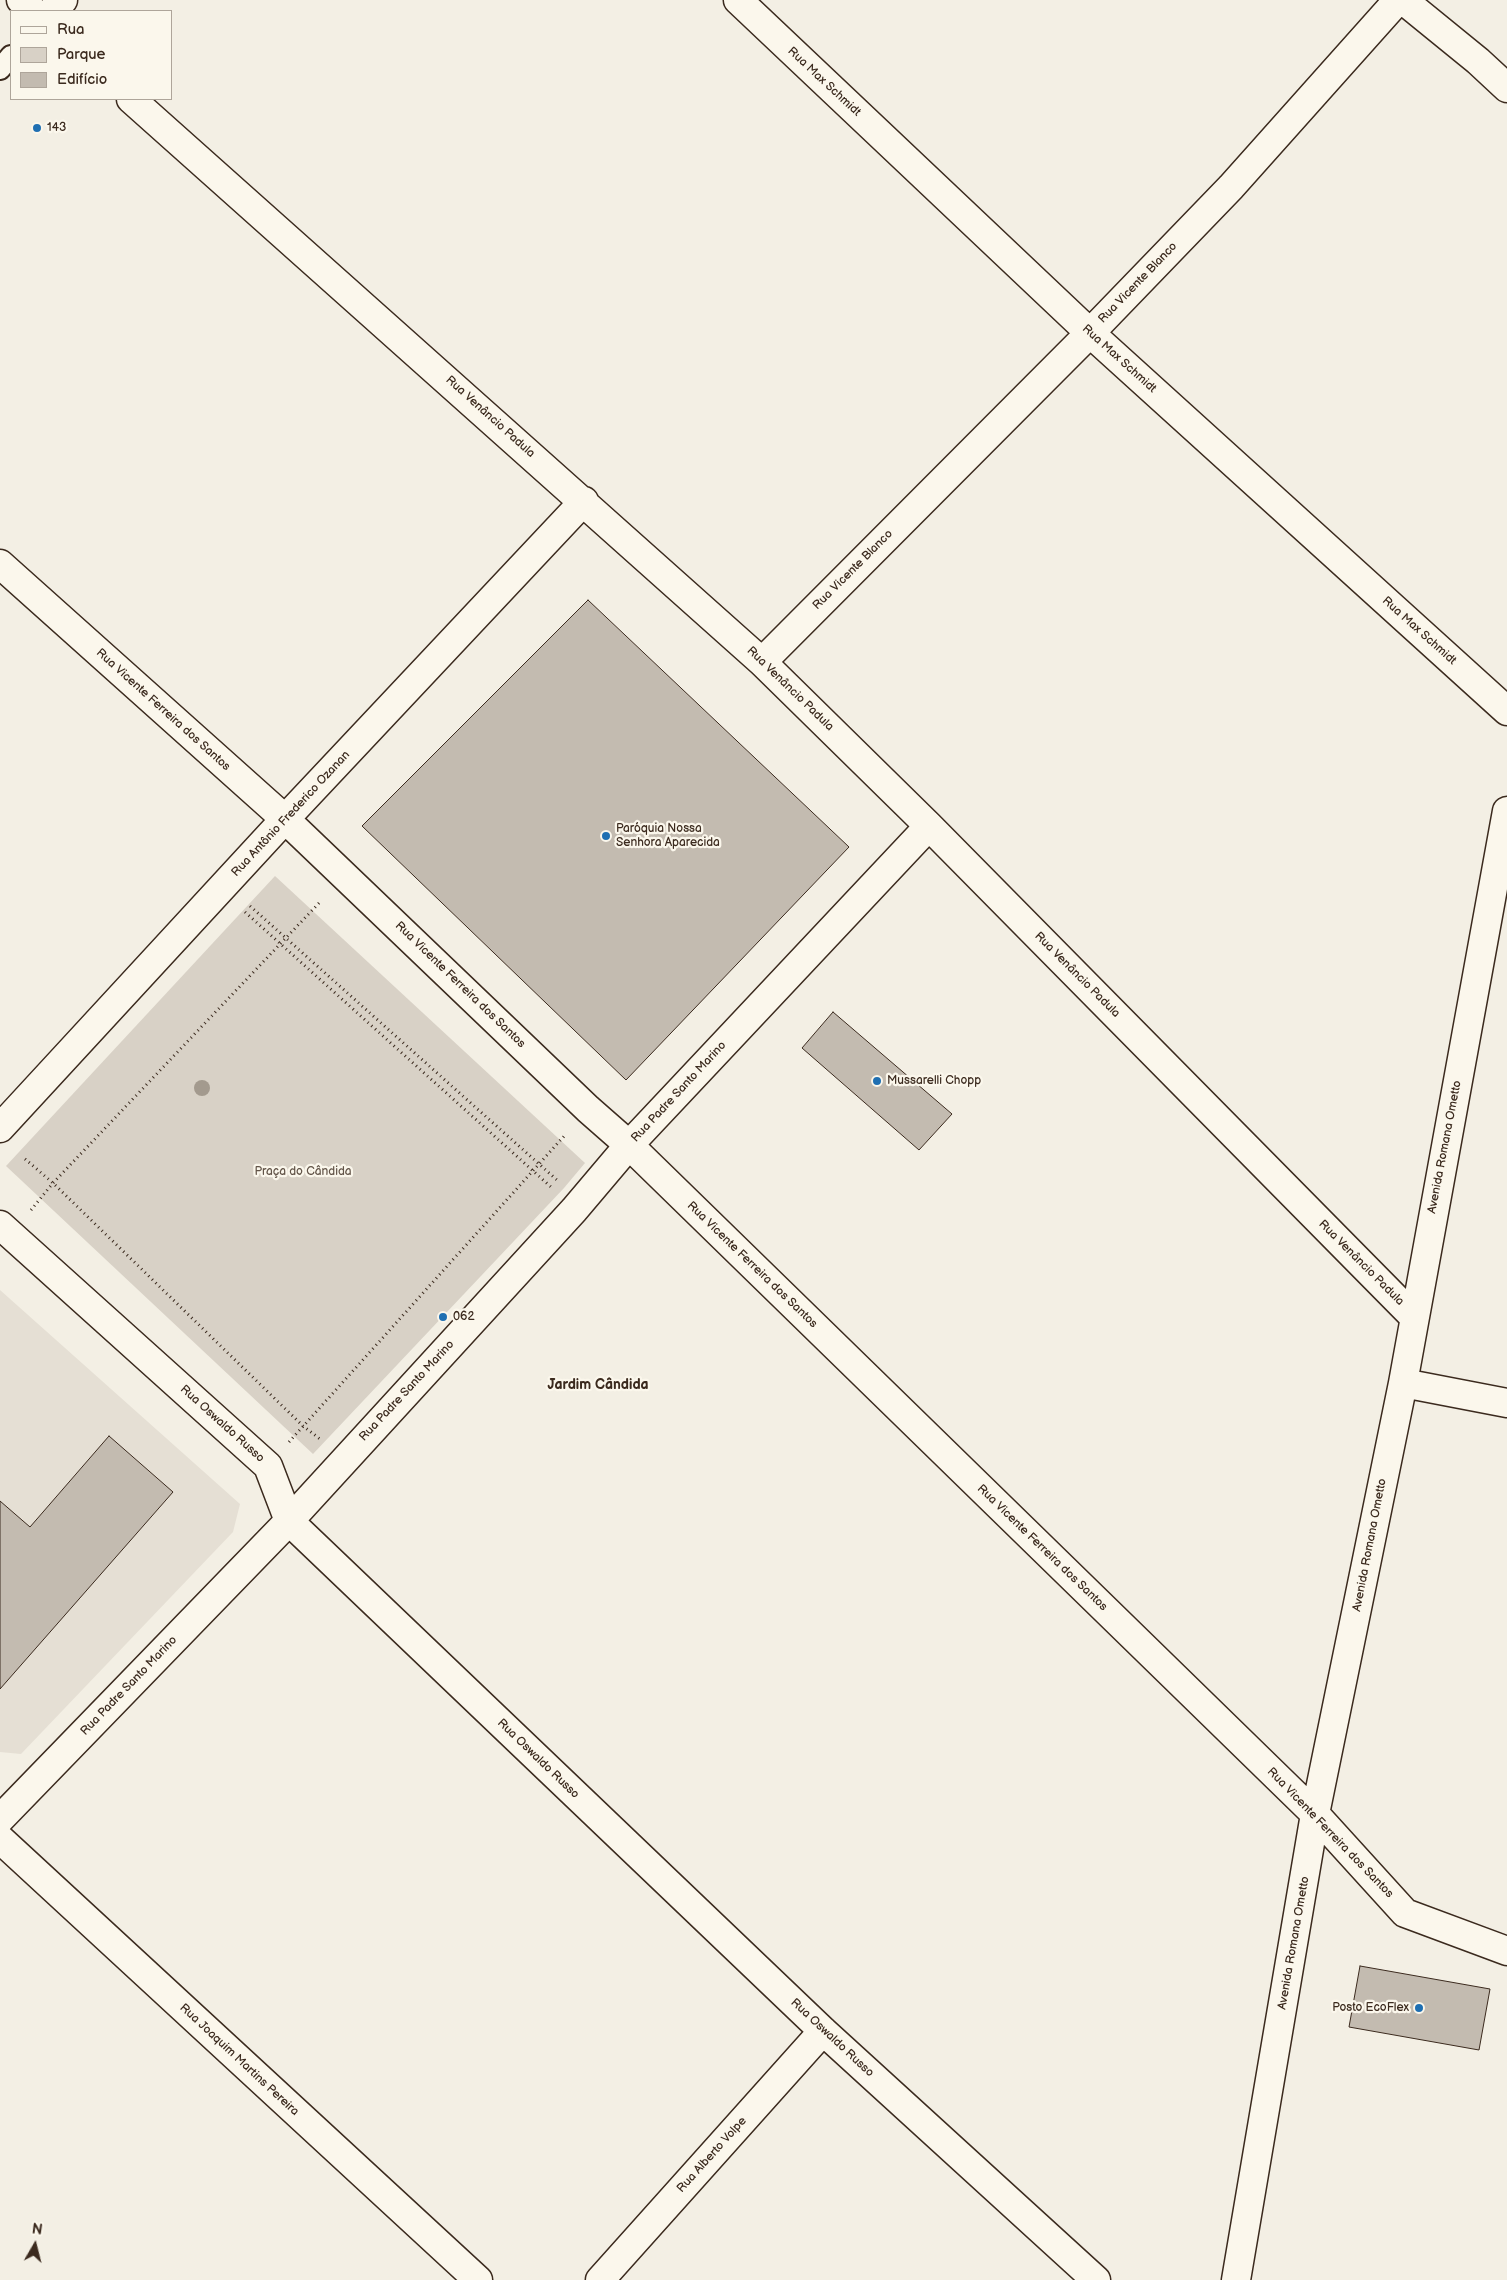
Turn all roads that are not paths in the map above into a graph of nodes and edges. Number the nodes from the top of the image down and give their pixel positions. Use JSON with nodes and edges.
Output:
{"nodes":[{"id":1,"x":21,"y":0,"type":"edge"},
{"id":2,"x":63,"y":0,"type":"edge"},
{"id":3,"x":738,"y":0,"type":"edge"},
{"id":4,"x":1398,"y":0,"type":"edge"},
{"id":5,"x":1403,"y":0,"type":"edge"},
{"id":6,"x":32,"y":10,"type":"edge"},
{"id":7,"x":53,"y":10,"type":"edge"},
{"id":8,"x":10,"y":57,"type":"edge"},
{"id":9,"x":0,"y":69,"type":"edge"},
{"id":10,"x":1507,"y":88,"type":"edge"},
{"id":11,"x":132,"y":100,"type":"edge"},
{"id":12,"x":1090,"y":333,"type":"junction"},
{"id":13,"x":584,"y":501,"type":"junction"},
{"id":14,"x":0,"y":564,"type":"edge"},
{"id":15,"x":762,"y":662,"type":"junction"},
{"id":16,"x":1507,"y":711,"type":"edge"},
{"id":17,"x":1507,"y":811,"type":"edge"},
{"id":18,"x":285,"y":819,"type":"junction"},
{"id":19,"x":929,"y":826,"type":"junction"},
{"id":20,"x":0,"y":1128,"type":"edge"},
{"id":21,"x":629,"y":1145,"type":"junction"},
{"id":22,"x":6,"y":1229,"type":"edge"},
{"id":23,"x":1413,"y":1316,"type":"junction"},
{"id":24,"x":1403,"y":1383,"type":"junction"},
{"id":25,"x":1507,"y":1403,"type":"edge"},
{"id":26,"x":289,"y":1521,"type":"junction"},
{"id":27,"x":1315,"y":1814,"type":"junction"},
{"id":28,"x":0,"y":1819,"type":"edge"},
{"id":29,"x":0,"y":1839,"type":"edge"},
{"id":30,"x":1507,"y":1951,"type":"edge"},
{"id":31,"x":823,"y":2031,"type":"junction"},
{"id":32,"x":478,"y":2280,"type":"edge"},
{"id":33,"x":600,"y":2280,"type":"edge"},
{"id":34,"x":1096,"y":2280,"type":"edge"},
{"id":35,"x":1236,"y":2280,"type":"edge"}],
"edges":[{"from":1,"to":6,"type":"street"},
{"from":2,"to":7,"type":"street"},
{"from":3,"to":12,"type":"street","name":"Rua Max Schmidt"},
{"from":4,"to":12,"type":"street","name":"Rua Vicente Blanco"},
{"from":5,"to":10,"type":"street"},
{"from":8,"to":9,"type":"lane"},
{"from":11,"to":13,"type":"street","name":"Rua Venâncio Padula"},
{"from":12,"to":15,"type":"street","name":"Rua Vicente Blanco"},
{"from":12,"to":16,"type":"street","name":"Rua Max Schmidt"},
{"from":13,"to":15,"type":"street","name":"Rua Venâncio Padula"},
{"from":13,"to":18,"type":"street","name":"Rua Antônio Frederico Ozanan"},
{"from":14,"to":18,"type":"street","name":"Rua Vicente Ferreira dos Santos"},
{"from":15,"to":19,"type":"street","name":"Rua Venâncio Padula"},
{"from":17,"to":23,"type":"street","name":"Avenida Romana Ometto"},
{"from":18,"to":20,"type":"street","name":"Rua Antônio Frederico Ozanan"},
{"from":18,"to":21,"type":"street","name":"Rua Vicente Ferreira dos Santos"},
{"from":19,"to":21,"type":"street","name":"Rua Padre Santo Marino"},
{"from":19,"to":23,"type":"street","name":"Rua Venâncio Padula"},
{"from":21,"to":26,"type":"street","name":"Rua Padre Santo Marino"},
{"from":21,"to":27,"type":"street","name":"Rua Vicente Ferreira dos Santos"},
{"from":22,"to":26,"type":"street","name":"Rua Oswaldo Russo"},
{"from":23,"to":24,"type":"street","name":"Avenida Romana Ometto"},
{"from":24,"to":25,"type":"street"},
{"from":24,"to":27,"type":"street","name":"Avenida Romana Ometto"},
{"from":26,"to":28,"type":"street","name":"Rua Padre Santo Marino"},
{"from":26,"to":31,"type":"street","name":"Rua Oswaldo Russo"},
{"from":27,"to":30,"type":"street","name":"Rua Vicente Ferreira dos Santos"},
{"from":27,"to":35,"type":"street","name":"Avenida Romana Ometto"},
{"from":29,"to":32,"type":"street","name":"Rua Joaquim Martins Pereira"},
{"from":31,"to":33,"type":"street","name":"Rua Alberto Volpe"},
{"from":31,"to":34,"type":"street","name":"Rua Oswaldo Russo"}]}
